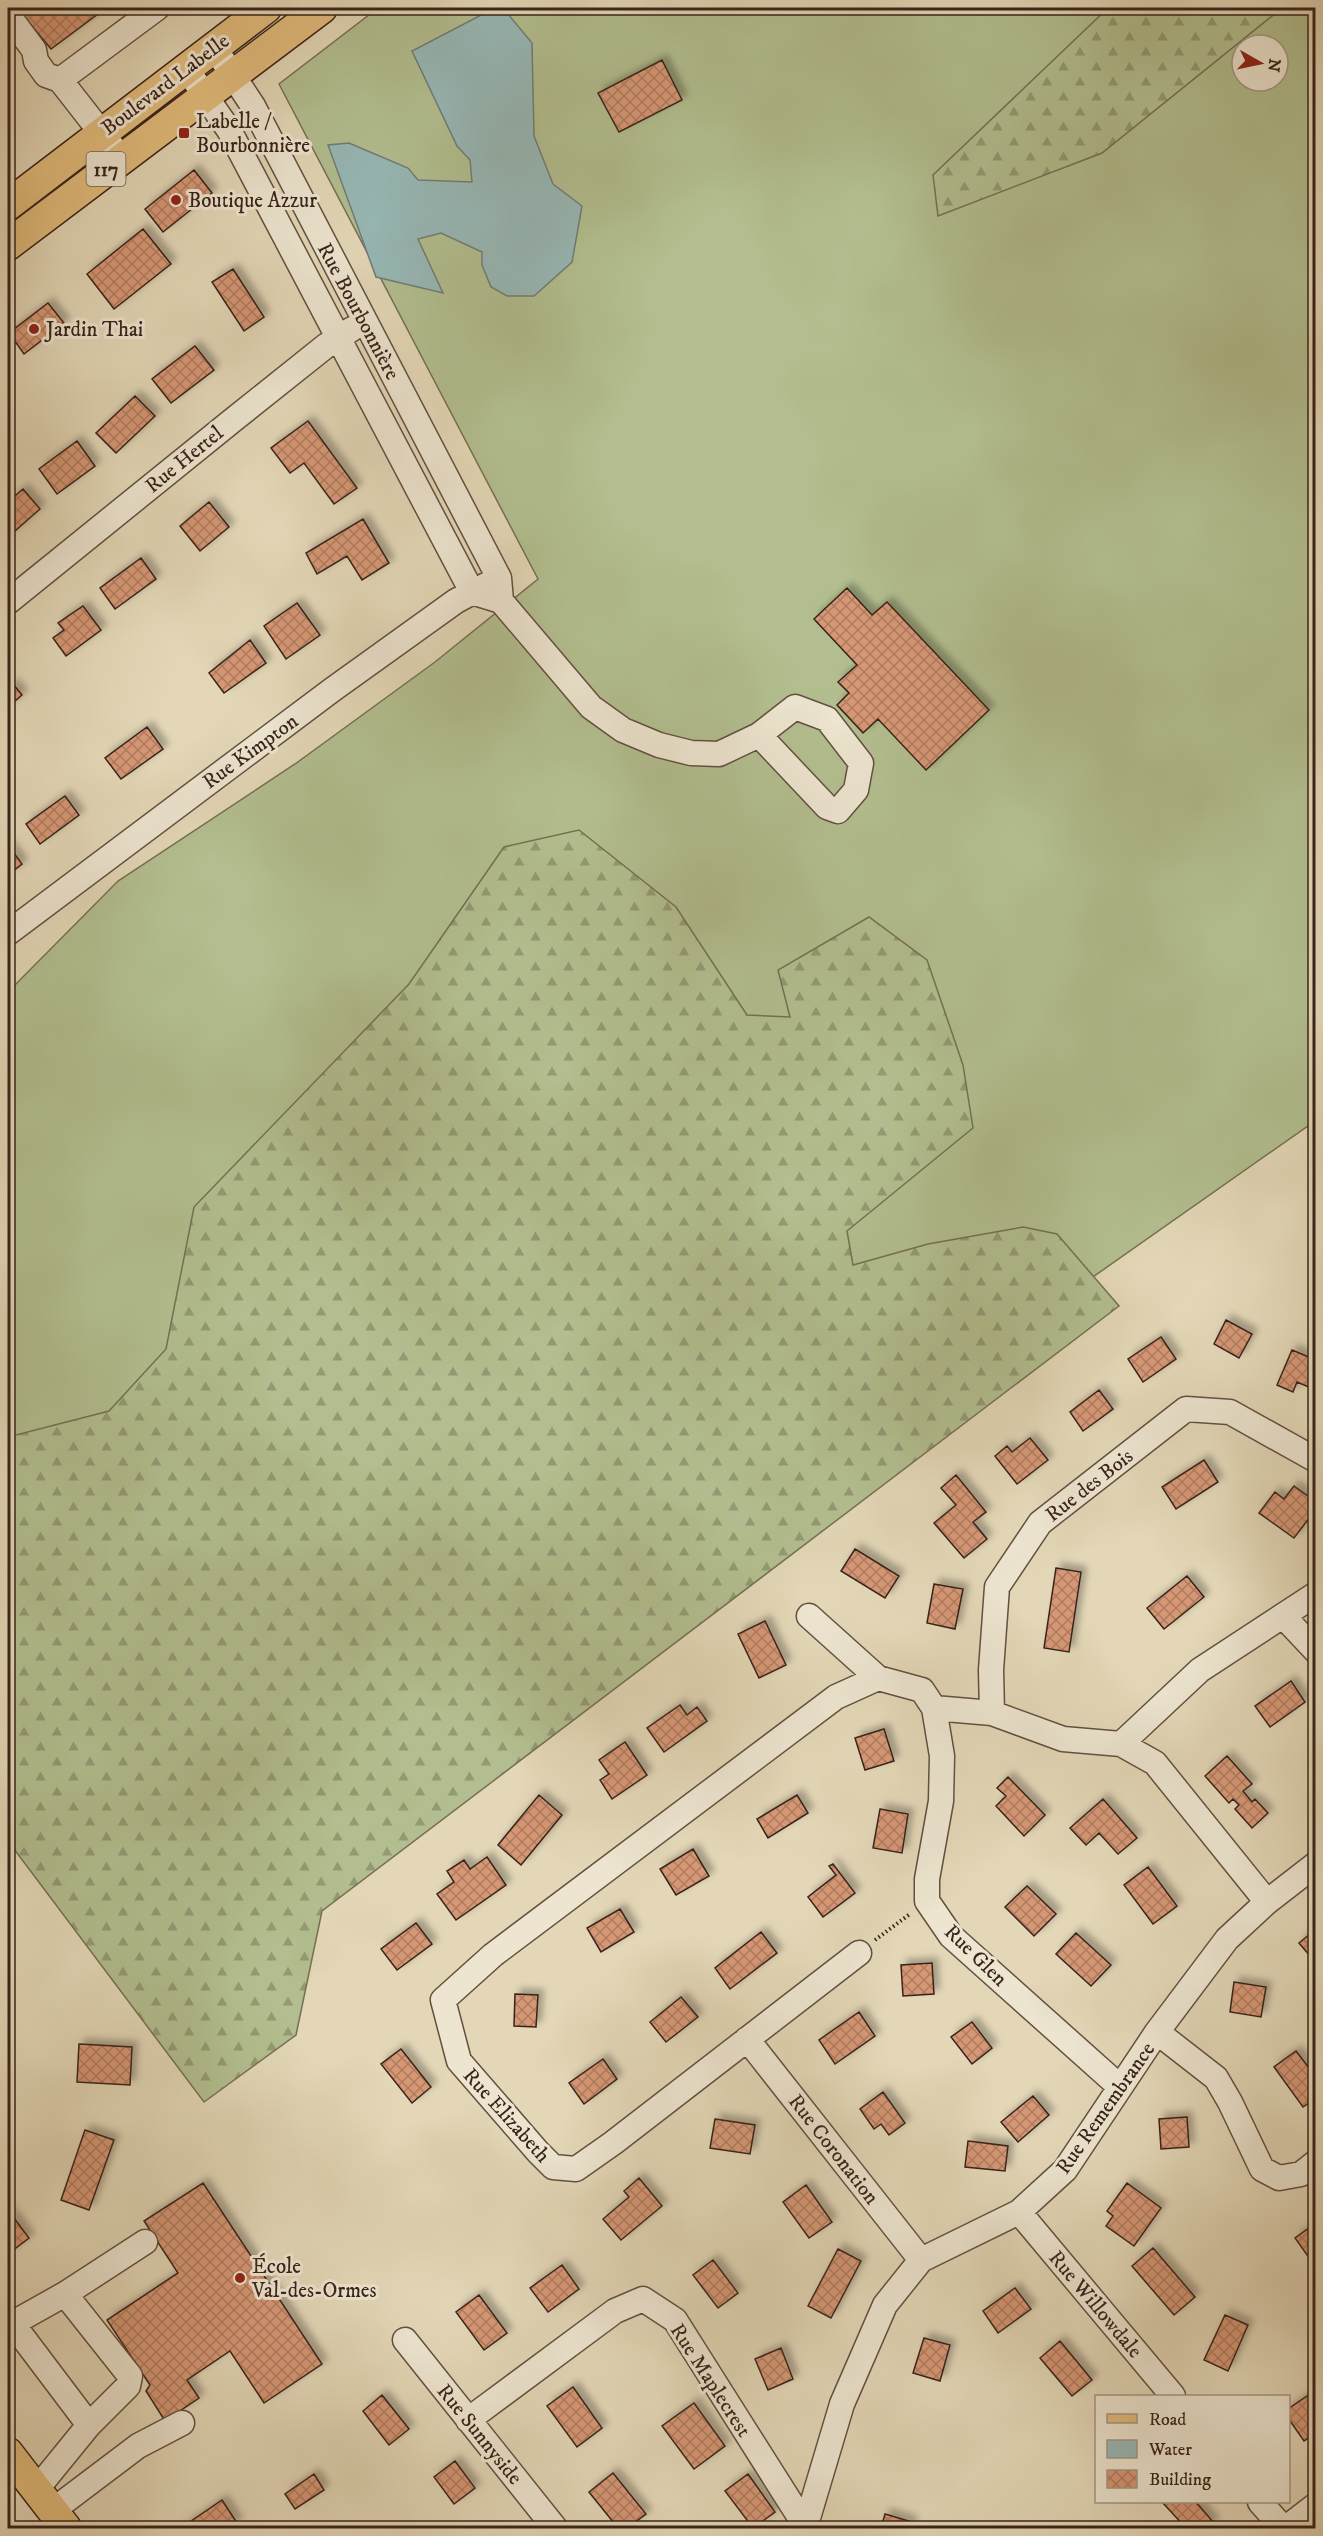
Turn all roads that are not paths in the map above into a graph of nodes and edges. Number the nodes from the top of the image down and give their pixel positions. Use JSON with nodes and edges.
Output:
{"nodes":[{"id":1,"x":157,"y":8,"type":"edge"},
{"id":2,"x":266,"y":8,"type":"edge"},
{"id":3,"x":322,"y":8,"type":"edge"},
{"id":4,"x":8,"y":15,"type":"edge"},
{"id":5,"x":214,"y":47,"type":"junction"},
{"id":6,"x":186,"y":68,"type":"junction"},
{"id":7,"x":233,"y":74,"type":"junction"},
{"id":8,"x":60,"y":80,"type":"junction"},
{"id":9,"x":206,"y":95,"type":"junction"},
{"id":10,"x":102,"y":132,"type":"junction"},
{"id":11,"x":121,"y":158,"type":"junction"},
{"id":12,"x":8,"y":205,"type":"edge"},
{"id":13,"x":8,"y":245,"type":"edge"},
{"id":14,"x":364,"y":321,"type":"junction"},
{"id":15,"x":338,"y":337,"type":"junction"},
{"id":16,"x":500,"y":589,"type":"junction"},
{"id":17,"x":472,"y":592,"type":"junction"},
{"id":18,"x":8,"y":602,"type":"edge"},
{"id":19,"x":759,"y":735,"type":"dead end"},
{"id":20,"x":8,"y":933,"type":"edge"},
{"id":21,"x":1316,"y":1460,"type":"edge"},
{"id":22,"x":1316,"y":1594,"type":"edge"},
{"id":23,"x":809,"y":1616,"type":"dead end"},
{"id":24,"x":1284,"y":1617,"type":"junction"},
{"id":25,"x":1316,"y":1651,"type":"edge"},
{"id":26,"x":878,"y":1678,"type":"junction"},
{"id":27,"x":934,"y":1708,"type":"junction"},
{"id":28,"x":992,"y":1713,"type":"junction"},
{"id":29,"x":1121,"y":1744,"type":"junction"},
{"id":30,"x":1316,"y":1864,"type":"edge"},
{"id":31,"x":1267,"y":1902,"type":"junction"},
{"id":32,"x":859,"y":1953,"type":"road end"},
{"id":33,"x":1157,"y":2032,"type":"junction"},
{"id":34,"x":747,"y":2039,"type":"junction"},
{"id":35,"x":1120,"y":2086,"type":"junction"},
{"id":36,"x":1316,"y":2162,"type":"edge"},
{"id":37,"x":1019,"y":2212,"type":"junction"},
{"id":38,"x":145,"y":2242,"type":"dead end"},
{"id":39,"x":921,"y":2260,"type":"junction"},
{"id":40,"x":65,"y":2294,"type":"junction"},
{"id":41,"x":10,"y":2324,"type":"edge"},
{"id":42,"x":405,"y":2340,"type":"dead end"},
{"id":43,"x":1171,"y":2395,"type":"edge"},
{"id":44,"x":468,"y":2420,"type":"junction"},
{"id":45,"x":182,"y":2423,"type":"dead end"},
{"id":46,"x":89,"y":2425,"type":"junction"},
{"id":47,"x":8,"y":2453,"type":"edge"},
{"id":48,"x":1261,"y":2503,"type":"edge"},
{"id":49,"x":1316,"y":2505,"type":"edge"},
{"id":50,"x":51,"y":2510,"type":"edge"},
{"id":51,"x":806,"y":2528,"type":"edge"},
{"id":52,"x":555,"y":2529,"type":"edge"},
{"id":53,"x":1284,"y":2529,"type":"edge"}],
"edges":[{"from":1,"to":8,"type":"street"},
{"from":2,"to":5,"type":"main road","name":"Boulevard Labelle","number":"117"},
{"from":3,"to":7,"type":"main road","name":"Boulevard Labelle","number":"117"},
{"from":4,"to":8,"type":"street"},
{"from":5,"to":6,"type":"main road","name":"Boulevard Labelle","number":"117"},
{"from":5,"to":7,"type":"street","name":"Rue Bourbonnière"},
{"from":6,"to":9,"type":"street","name":"Rue Bourbonnière"},
{"from":6,"to":10,"type":"main road","name":"Boulevard Labelle","number":"117"},
{"from":7,"to":9,"type":"main road","name":"Boulevard Labelle","number":"117"},
{"from":7,"to":14,"type":"street","name":"Rue Bourbonnière"},
{"from":8,"to":10,"type":"street"},
{"from":9,"to":11,"type":"main road","name":"Boulevard Labelle","number":"117"},
{"from":9,"to":15,"type":"street","name":"Rue Bourbonnière"},
{"from":10,"to":11,"type":"street"},
{"from":10,"to":12,"type":"main road","name":"Boulevard Labelle","number":"117"},
{"from":11,"to":13,"type":"main road","name":"Boulevard Labelle","number":"117"},
{"from":14,"to":15,"type":"street","name":"Rue Hertel"},
{"from":14,"to":16,"type":"street","name":"Rue Bourbonnière"},
{"from":15,"to":17,"type":"street","name":"Rue Bourbonnière"},
{"from":15,"to":18,"type":"street","name":"Rue Hertel"},
{"from":16,"to":17,"type":"street","name":"Rue Kimpton"},
{"from":16,"to":19,"type":"street","name":"Rue Bourbonnière"},
{"from":17,"to":20,"type":"street","name":"Rue Kimpton"},
{"from":21,"to":28,"type":"street","name":"Rue des Bois"},
{"from":22,"to":24,"type":"street"},
{"from":23,"to":26,"type":"street"},
{"from":24,"to":25,"type":"street"},
{"from":24,"to":29,"type":"street"},
{"from":26,"to":27,"type":"street"},
{"from":26,"to":34,"type":"street","name":"Rue Elizabeth"},
{"from":27,"to":28,"type":"street"},
{"from":27,"to":35,"type":"street","name":"Rue Glen"},
{"from":28,"to":29,"type":"street"},
{"from":29,"to":31,"type":"street"},
{"from":30,"to":31,"type":"street","name":"Rue Remembrance"},
{"from":31,"to":33,"type":"street","name":"Rue Remembrance"},
{"from":32,"to":34,"type":"street","name":"Rue Elizabeth"},
{"from":33,"to":35,"type":"street","name":"Rue Remembrance"},
{"from":33,"to":36,"type":"street"},
{"from":34,"to":39,"type":"street","name":"Rue Coronation"},
{"from":35,"to":37,"type":"street","name":"Rue Remembrance"},
{"from":37,"to":39,"type":"street","name":"Rue Remembrance"},
{"from":37,"to":43,"type":"street","name":"Rue Willowdale"},
{"from":38,"to":40,"type":"street"},
{"from":39,"to":51,"type":"street","name":"Rue Remembrance"},
{"from":40,"to":41,"type":"street"},
{"from":40,"to":46,"type":"street"},
{"from":41,"to":46,"type":"street"},
{"from":42,"to":44,"type":"street","name":"Rue Sunnyside"},
{"from":44,"to":51,"type":"street","name":"Rue Maplecrest"},
{"from":44,"to":52,"type":"street","name":"Rue Sunnyside"},
{"from":45,"to":50,"type":"street"},
{"from":46,"to":50,"type":"street"},
{"from":47,"to":50,"type":"main road"},
{"from":48,"to":53,"type":"street"},
{"from":49,"to":53,"type":"street"}]}
